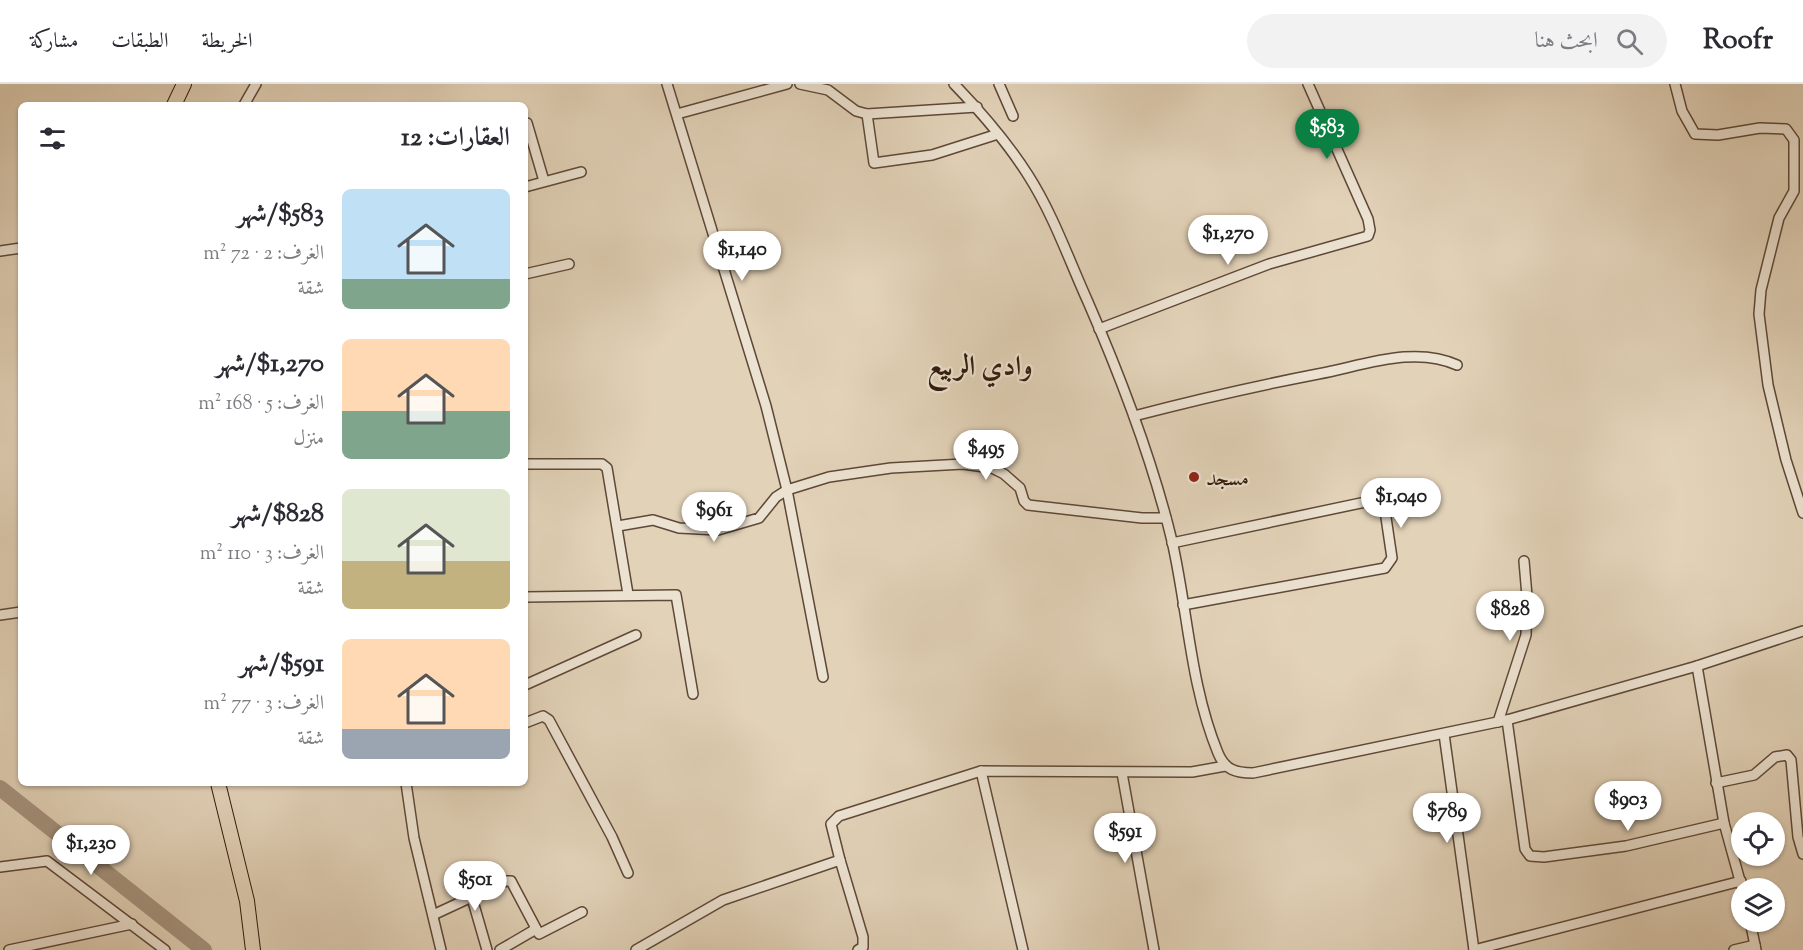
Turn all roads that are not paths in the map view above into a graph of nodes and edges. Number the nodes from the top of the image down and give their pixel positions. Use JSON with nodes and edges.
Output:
{"nodes":[{"id":1,"x":184,"y":84,"type":"edge"},
{"id":2,"x":256,"y":84,"type":"edge"},
{"id":3,"x":667,"y":84,"type":"edge"},
{"id":4,"x":787,"y":84,"type":"edge"},
{"id":5,"x":800,"y":84,"type":"edge"},
{"id":6,"x":954,"y":84,"type":"edge"},
{"id":7,"x":999,"y":84,"type":"edge"},
{"id":8,"x":1308,"y":84,"type":"edge"},
{"id":9,"x":1675,"y":84,"type":"edge"},
{"id":10,"x":175,"y":102,"type":"edge"},
{"id":11,"x":246,"y":102,"type":"edge"},
{"id":12,"x":977,"y":107,"type":"junction"},
{"id":13,"x":677,"y":114,"type":"junction"},
{"id":14,"x":867,"y":114,"type":"junction"},
{"id":15,"x":1013,"y":116,"type":"dead end"},
{"id":16,"x":528,"y":126,"type":"edge"},
{"id":17,"x":998,"y":134,"type":"junction"},
{"id":18,"x":581,"y":172,"type":"dead end"},
{"id":19,"x":544,"y":181,"type":"junction"},
{"id":20,"x":528,"y":186,"type":"edge"},
{"id":21,"x":18,"y":248,"type":"edge"},
{"id":22,"x":0,"y":251,"type":"edge"},
{"id":23,"x":569,"y":264,"type":"dead end"},
{"id":24,"x":528,"y":273,"type":"edge"},
{"id":25,"x":1100,"y":329,"type":"junction"},
{"id":26,"x":1458,"y":365,"type":"dead end"},
{"id":27,"x":1134,"y":416,"type":"junction"},
{"id":28,"x":528,"y":464,"type":"edge"},
{"id":29,"x":787,"y":490,"type":"junction"},
{"id":30,"x":1803,"y":513,"type":"edge"},
{"id":31,"x":1166,"y":518,"type":"junction"},
{"id":32,"x":618,"y":526,"type":"junction"},
{"id":33,"x":1172,"y":543,"type":"junction"},
{"id":34,"x":1524,"y":561,"type":"dead end"},
{"id":35,"x":628,"y":594,"type":"junction"},
{"id":36,"x":528,"y":597,"type":"edge"},
{"id":37,"x":1183,"y":605,"type":"junction"},
{"id":38,"x":18,"y":612,"type":"edge"},
{"id":39,"x":0,"y":615,"type":"edge"},
{"id":40,"x":1803,"y":631,"type":"edge"},
{"id":41,"x":636,"y":634,"type":"dead end"},
{"id":42,"x":1696,"y":666,"type":"junction"},
{"id":43,"x":823,"y":677,"type":"dead end"},
{"id":44,"x":528,"y":684,"type":"edge"},
{"id":45,"x":693,"y":694,"type":"dead end"},
{"id":46,"x":1502,"y":721,"type":"junction"},
{"id":47,"x":528,"y":722,"type":"edge"},
{"id":48,"x":1444,"y":734,"type":"junction"},
{"id":49,"x":1225,"y":766,"type":"junction"},
{"id":50,"x":981,"y":771,"type":"junction"},
{"id":51,"x":1122,"y":773,"type":"junction"},
{"id":52,"x":1716,"y":783,"type":"junction"},
{"id":53,"x":219,"y":786,"type":"edge"},
{"id":54,"x":406,"y":786,"type":"edge"},
{"id":55,"x":1724,"y":823,"type":"junction"},
{"id":56,"x":1803,"y":854,"type":"edge"},
{"id":57,"x":840,"y":860,"type":"junction"},
{"id":58,"x":0,"y":867,"type":"edge"},
{"id":59,"x":628,"y":873,"type":"dead end"},
{"id":60,"x":1740,"y":878,"type":"edge"},
{"id":61,"x":1731,"y":888,"type":"edge"},
{"id":62,"x":472,"y":898,"type":"junction"},
{"id":63,"x":582,"y":912,"type":"dead end"},
{"id":64,"x":433,"y":915,"type":"junction"},
{"id":65,"x":132,"y":924,"type":"junction"},
{"id":66,"x":536,"y":929,"type":"junction"},
{"id":67,"x":1753,"y":932,"type":"edge"},
{"id":68,"x":1756,"y":947,"type":"edge"},
{"id":69,"x":9,"y":950,"type":"edge"},
{"id":70,"x":165,"y":950,"type":"edge"},
{"id":71,"x":254,"y":950,"type":"edge"},
{"id":72,"x":441,"y":950,"type":"edge"},
{"id":73,"x":488,"y":950,"type":"edge"},
{"id":74,"x":500,"y":950,"type":"edge"},
{"id":75,"x":636,"y":950,"type":"edge"},
{"id":76,"x":858,"y":950,"type":"edge"},
{"id":77,"x":1023,"y":950,"type":"edge"},
{"id":78,"x":1154,"y":950,"type":"edge"},
{"id":79,"x":1474,"y":950,"type":"edge"},
{"id":80,"x":1734,"y":950,"type":"edge"}],
"edges":[{"from":1,"to":10,"type":"main road"},
{"from":2,"to":11,"type":"street"},
{"from":3,"to":13,"type":"street"},
{"from":4,"to":13,"type":"street"},
{"from":5,"to":14,"type":"street"},
{"from":6,"to":12,"type":"street"},
{"from":7,"to":15,"type":"street"},
{"from":8,"to":25,"type":"street"},
{"from":9,"to":30,"type":"street"},
{"from":12,"to":14,"type":"street"},
{"from":12,"to":17,"type":"street"},
{"from":13,"to":29,"type":"street"},
{"from":14,"to":17,"type":"street"},
{"from":16,"to":19,"type":"street"},
{"from":17,"to":25,"type":"street"},
{"from":18,"to":19,"type":"street"},
{"from":19,"to":20,"type":"street"},
{"from":21,"to":22,"type":"street"},
{"from":23,"to":24,"type":"street"},
{"from":25,"to":27,"type":"street"},
{"from":26,"to":27,"type":"street"},
{"from":27,"to":31,"type":"street"},
{"from":28,"to":32,"type":"street"},
{"from":29,"to":31,"type":"street"},
{"from":29,"to":32,"type":"street"},
{"from":29,"to":43,"type":"street"},
{"from":31,"to":33,"type":"street"},
{"from":32,"to":35,"type":"street"},
{"from":33,"to":37,"type":"street"},
{"from":33,"to":37,"type":"street"},
{"from":34,"to":46,"type":"street"},
{"from":35,"to":36,"type":"street"},
{"from":35,"to":45,"type":"street"},
{"from":37,"to":49,"type":"street"},
{"from":38,"to":39,"type":"street"},
{"from":40,"to":42,"type":"street"},
{"from":41,"to":44,"type":"street"},
{"from":42,"to":46,"type":"street"},
{"from":42,"to":52,"type":"street"},
{"from":46,"to":48,"type":"street"},
{"from":46,"to":55,"type":"street"},
{"from":47,"to":59,"type":"street"},
{"from":48,"to":49,"type":"street"},
{"from":48,"to":79,"type":"street"},
{"from":49,"to":51,"type":"street"},
{"from":50,"to":51,"type":"street"},
{"from":50,"to":57,"type":"street"},
{"from":50,"to":77,"type":"street"},
{"from":51,"to":78,"type":"street"},
{"from":52,"to":55,"type":"street"},
{"from":52,"to":56,"type":"street"},
{"from":53,"to":71,"type":"main road"},
{"from":54,"to":64,"type":"street"},
{"from":55,"to":60,"type":"street"},
{"from":57,"to":75,"type":"street"},
{"from":57,"to":76,"type":"street"},
{"from":58,"to":65,"type":"street"},
{"from":61,"to":79,"type":"street"},
{"from":62,"to":64,"type":"street"},
{"from":62,"to":66,"type":"street"},
{"from":62,"to":73,"type":"street"},
{"from":63,"to":66,"type":"street"},
{"from":64,"to":72,"type":"street"},
{"from":65,"to":69,"type":"street"},
{"from":65,"to":70,"type":"street"},
{"from":66,"to":74,"type":"street"},
{"from":67,"to":68,"type":"street"},
{"from":68,"to":80,"type":"street"}]}
